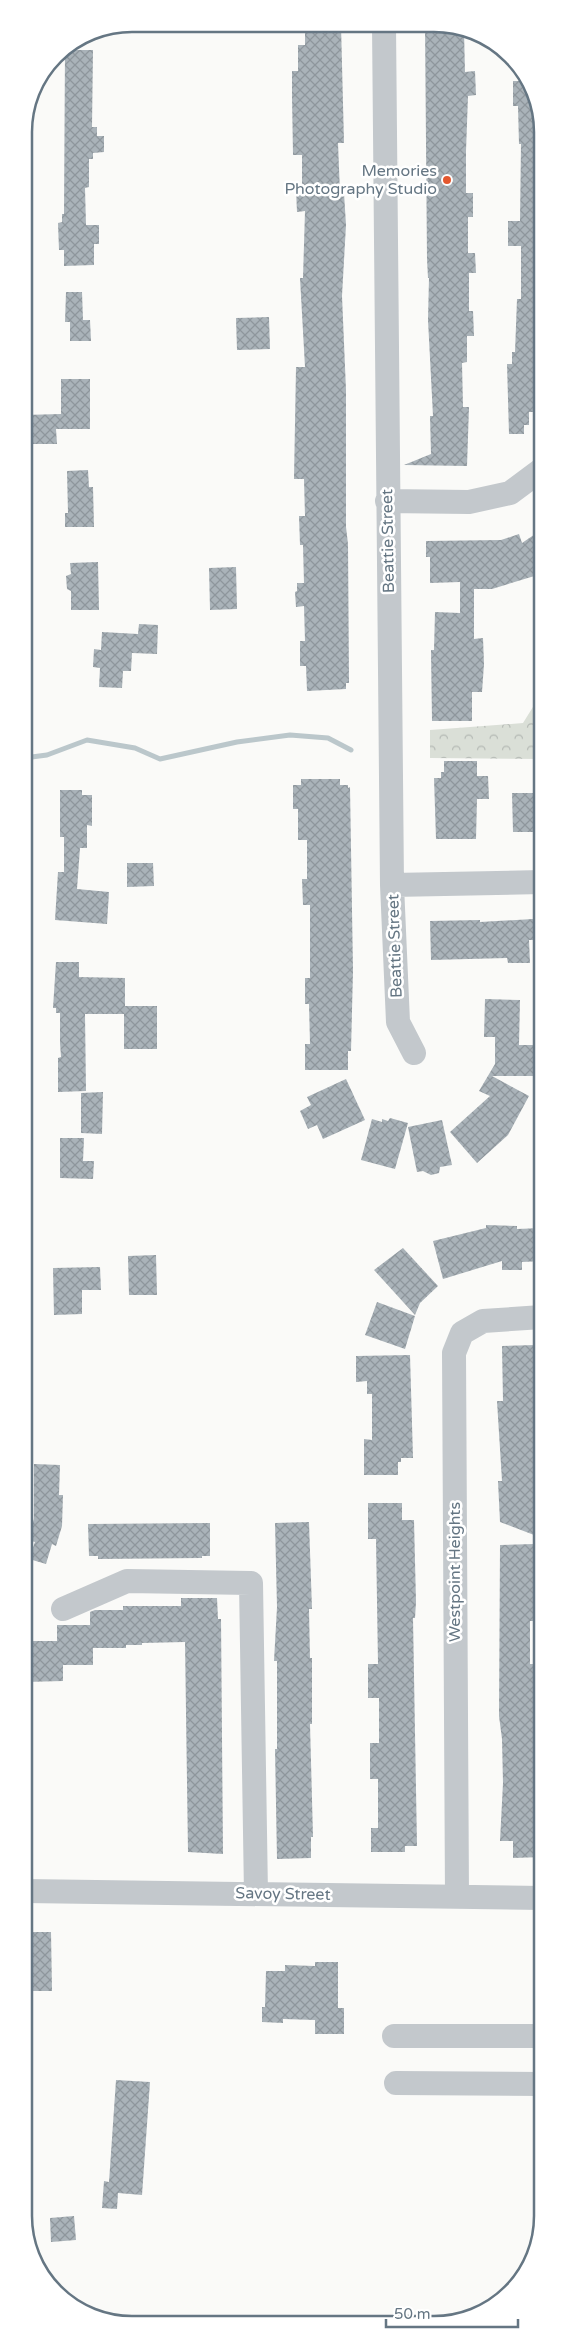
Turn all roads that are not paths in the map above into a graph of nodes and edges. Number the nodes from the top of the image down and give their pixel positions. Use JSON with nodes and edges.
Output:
{"nodes":[{"id":1,"x":384,"y":32,"type":"edge"},
{"id":2,"x":534,"y":475,"type":"edge"},
{"id":3,"x":387,"y":501,"type":"junction"},
{"id":4,"x":534,"y":882,"type":"edge"},
{"id":5,"x":392,"y":884,"type":"junction"},
{"id":6,"x":414,"y":1052,"type":"dead end"},
{"id":7,"x":533,"y":1318,"type":"edge"},
{"id":8,"x":63,"y":1609,"type":"dead end"},
{"id":9,"x":32,"y":1891,"type":"edge"},
{"id":10,"x":256,"y":1894,"type":"junction"},
{"id":11,"x":457,"y":1896,"type":"junction"},
{"id":12,"x":533,"y":1898,"type":"edge"},
{"id":13,"x":394,"y":2036,"type":"dead end"},
{"id":14,"x":533,"y":2036,"type":"edge"},
{"id":15,"x":396,"y":2083,"type":"dead end"},
{"id":16,"x":533,"y":2084,"type":"edge"}],
"edges":[{"from":1,"to":3,"type":"street","name":"Beattie Street"},
{"from":2,"to":3,"type":"street"},
{"from":3,"to":5,"type":"street","name":"Beattie Street"},
{"from":4,"to":5,"type":"street"},
{"from":5,"to":6,"type":"street","name":"Beattie Street"},
{"from":7,"to":11,"type":"street","name":"Westpoint Heights"},
{"from":8,"to":10,"type":"street"},
{"from":9,"to":10,"type":"street","name":"Savoy Street"},
{"from":10,"to":11,"type":"street","name":"Savoy Street"},
{"from":11,"to":12,"type":"street","name":"Savoy Street"},
{"from":13,"to":14,"type":"street"},
{"from":15,"to":16,"type":"street"}]}
